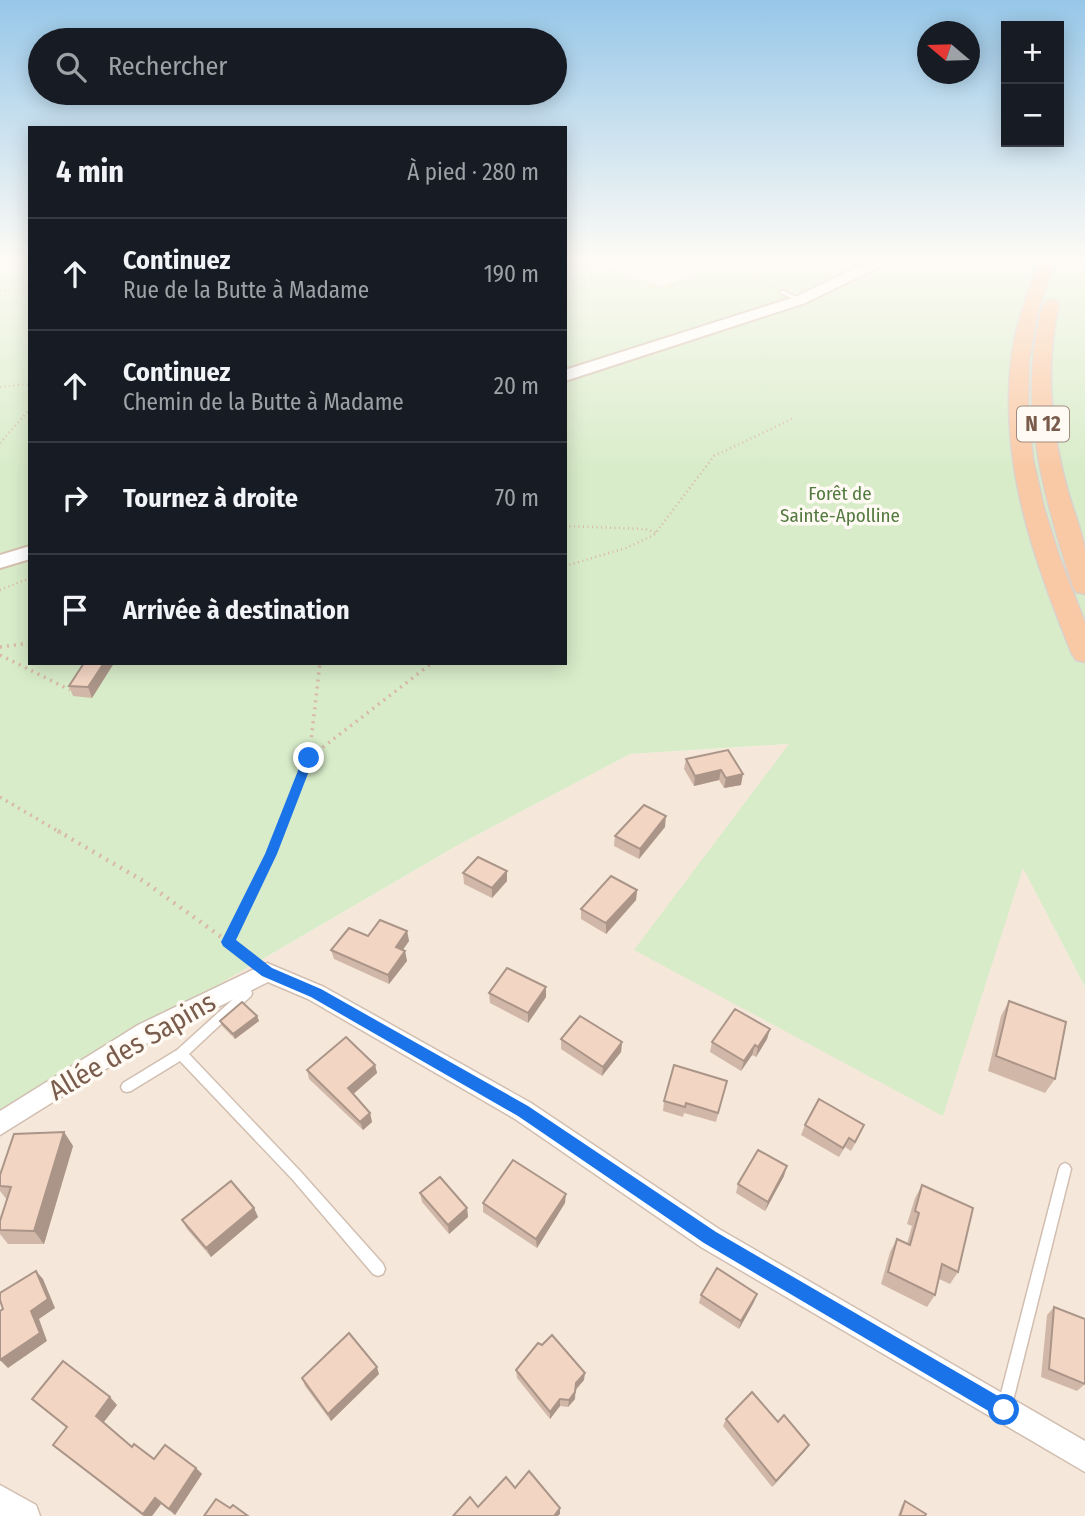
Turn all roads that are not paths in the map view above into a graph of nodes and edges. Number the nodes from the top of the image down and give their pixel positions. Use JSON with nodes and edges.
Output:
{"nodes":[{"id":1,"x":708,"y":330,"type":"edge"},
{"id":2,"x":1024,"y":330,"type":"edge"},
{"id":3,"x":1045,"y":330,"type":"edge"},
{"id":4,"x":567,"y":375,"type":"edge"},
{"id":5,"x":28,"y":553,"type":"edge"},
{"id":6,"x":0,"y":562,"type":"edge"},
{"id":7,"x":1085,"y":587,"type":"edge"},
{"id":8,"x":1085,"y":654,"type":"edge"},
{"id":9,"x":241,"y":984,"type":"junction"},
{"id":10,"x":181,"y":1054,"type":"junction"},
{"id":11,"x":127,"y":1087,"type":"dead end"},
{"id":12,"x":0,"y":1124,"type":"edge"},
{"id":13,"x":1065,"y":1169,"type":"dead end"},
{"id":14,"x":378,"y":1269,"type":"dead end"},
{"id":15,"x":1004,"y":1410,"type":"junction"},
{"id":16,"x":1085,"y":1457,"type":"edge"},
{"id":17,"x":0,"y":1500,"type":"edge"},
{"id":18,"x":25,"y":1516,"type":"edge"}],
"edges":[{"from":1,"to":4,"type":"main road"},
{"from":2,"to":8,"type":"highway","number":"N 12"},
{"from":3,"to":7,"type":"highway","number":"N 12"},
{"from":5,"to":6,"type":"main road"},
{"from":9,"to":10,"type":"lane"},
{"from":9,"to":12,"type":"street","name":"Allée des Sapins"},
{"from":9,"to":15,"type":"street","name":"Allée des Sapins"},
{"from":10,"to":11,"type":"lane"},
{"from":10,"to":14,"type":"lane"},
{"from":13,"to":15,"type":"lane"},
{"from":15,"to":16,"type":"street"},
{"from":17,"to":18,"type":"street"}]}
